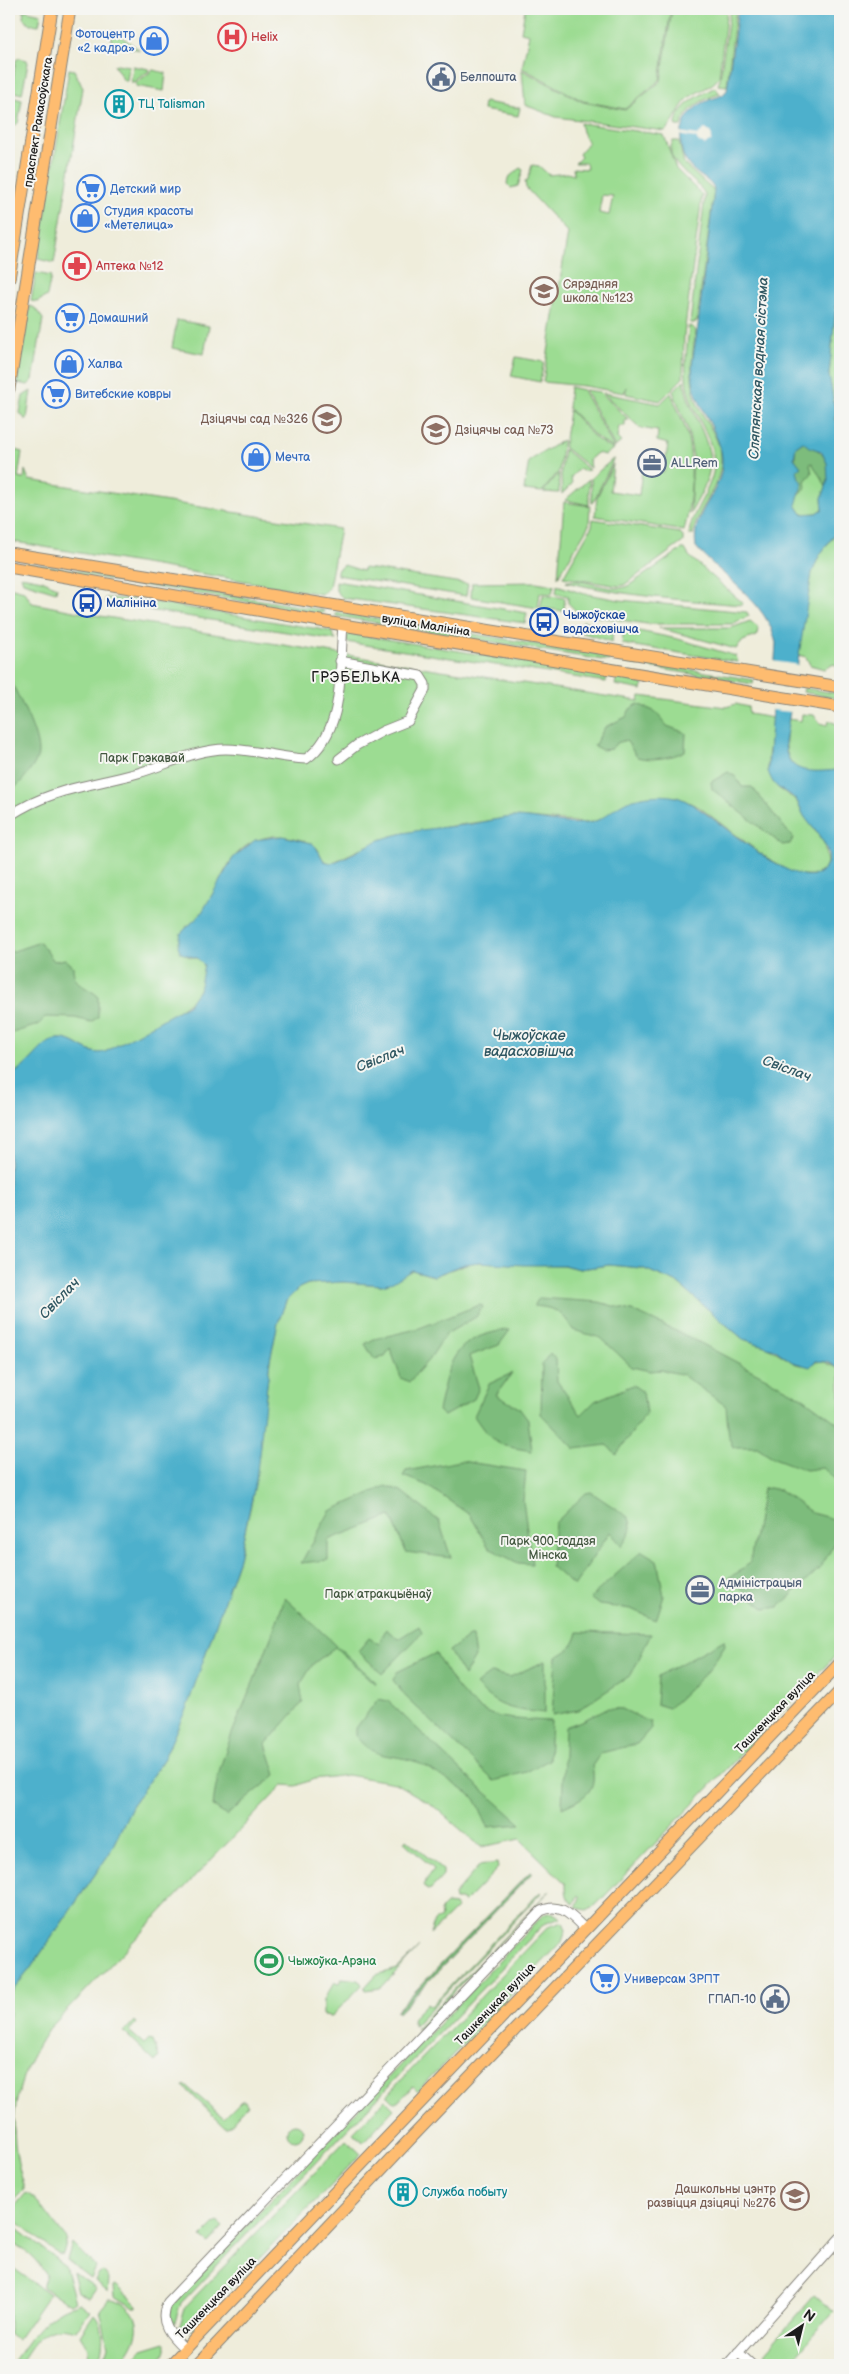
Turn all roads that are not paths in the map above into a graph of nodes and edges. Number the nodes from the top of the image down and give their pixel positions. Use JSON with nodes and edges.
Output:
{"nodes":[{"id":1,"x":52,"y":9,"type":"edge"},
{"id":2,"x":70,"y":9,"type":"edge"},
{"id":3,"x":9,"y":279,"type":"edge"},
{"id":4,"x":9,"y":389,"type":"edge"},
{"id":5,"x":9,"y":553,"type":"edge"},
{"id":6,"x":9,"y":567,"type":"edge"},
{"id":7,"x":330,"y":606,"type":"junction"},
{"id":8,"x":328,"y":622,"type":"junction"},
{"id":9,"x":343,"y":625,"type":"junction"},
{"id":10,"x":340,"y":661,"type":"junction"},
{"id":11,"x":840,"y":687,"type":"edge"},
{"id":12,"x":840,"y":707,"type":"edge"},
{"id":13,"x":339,"y":759,"type":"dead end"},
{"id":14,"x":9,"y":816,"type":"edge"},
{"id":15,"x":840,"y":1663,"type":"edge"},
{"id":16,"x":840,"y":1692,"type":"edge"},
{"id":17,"x":586,"y":1930,"type":"junction"},
{"id":18,"x":599,"y":1943,"type":"junction"},
{"id":19,"x":840,"y":2238,"type":"edge"},
{"id":20,"x":186,"y":2349,"type":"junction"},
{"id":21,"x":738,"y":2352,"type":"junction"},
{"id":22,"x":198,"y":2364,"type":"edge"},
{"id":23,"x":170,"y":2365,"type":"edge"},
{"id":24,"x":727,"y":2365,"type":"edge"},
{"id":25,"x":752,"y":2365,"type":"edge"}],
"edges":[{"from":1,"to":3,"type":"main road","name":"праспект Ракасоўскага"},
{"from":2,"to":4,"type":"main road","name":"праспект Ракасоўскага"},
{"from":5,"to":7,"type":"main road","name":"вуліца Малініна"},
{"from":6,"to":8,"type":"main road","name":"вуліца Малініна"},
{"from":7,"to":8,"type":"main road"},
{"from":7,"to":11,"type":"main road","name":"вуліца Малініна"},
{"from":8,"to":9,"type":"main road","name":"вуліца Малініна"},
{"from":9,"to":10,"type":"street"},
{"from":9,"to":12,"type":"main road","name":"вуліца Малініна"},
{"from":10,"to":13,"type":"street"},
{"from":10,"to":14,"type":"street"},
{"from":15,"to":17,"type":"main road","name":"Ташкенцкая вуліца"},
{"from":16,"to":18,"type":"main road"},
{"from":17,"to":18,"type":"main road"},
{"from":17,"to":20,"type":"main road","name":"Ташкенцкая вуліца"},
{"from":17,"to":20,"type":"street"},
{"from":18,"to":22,"type":"main road"},
{"from":19,"to":21,"type":"street"},
{"from":20,"to":22,"type":"main road"},
{"from":20,"to":23,"type":"main road","name":"Ташкенцкая вуліца"},
{"from":21,"to":24,"type":"street"},
{"from":21,"to":25,"type":"street"}]}
